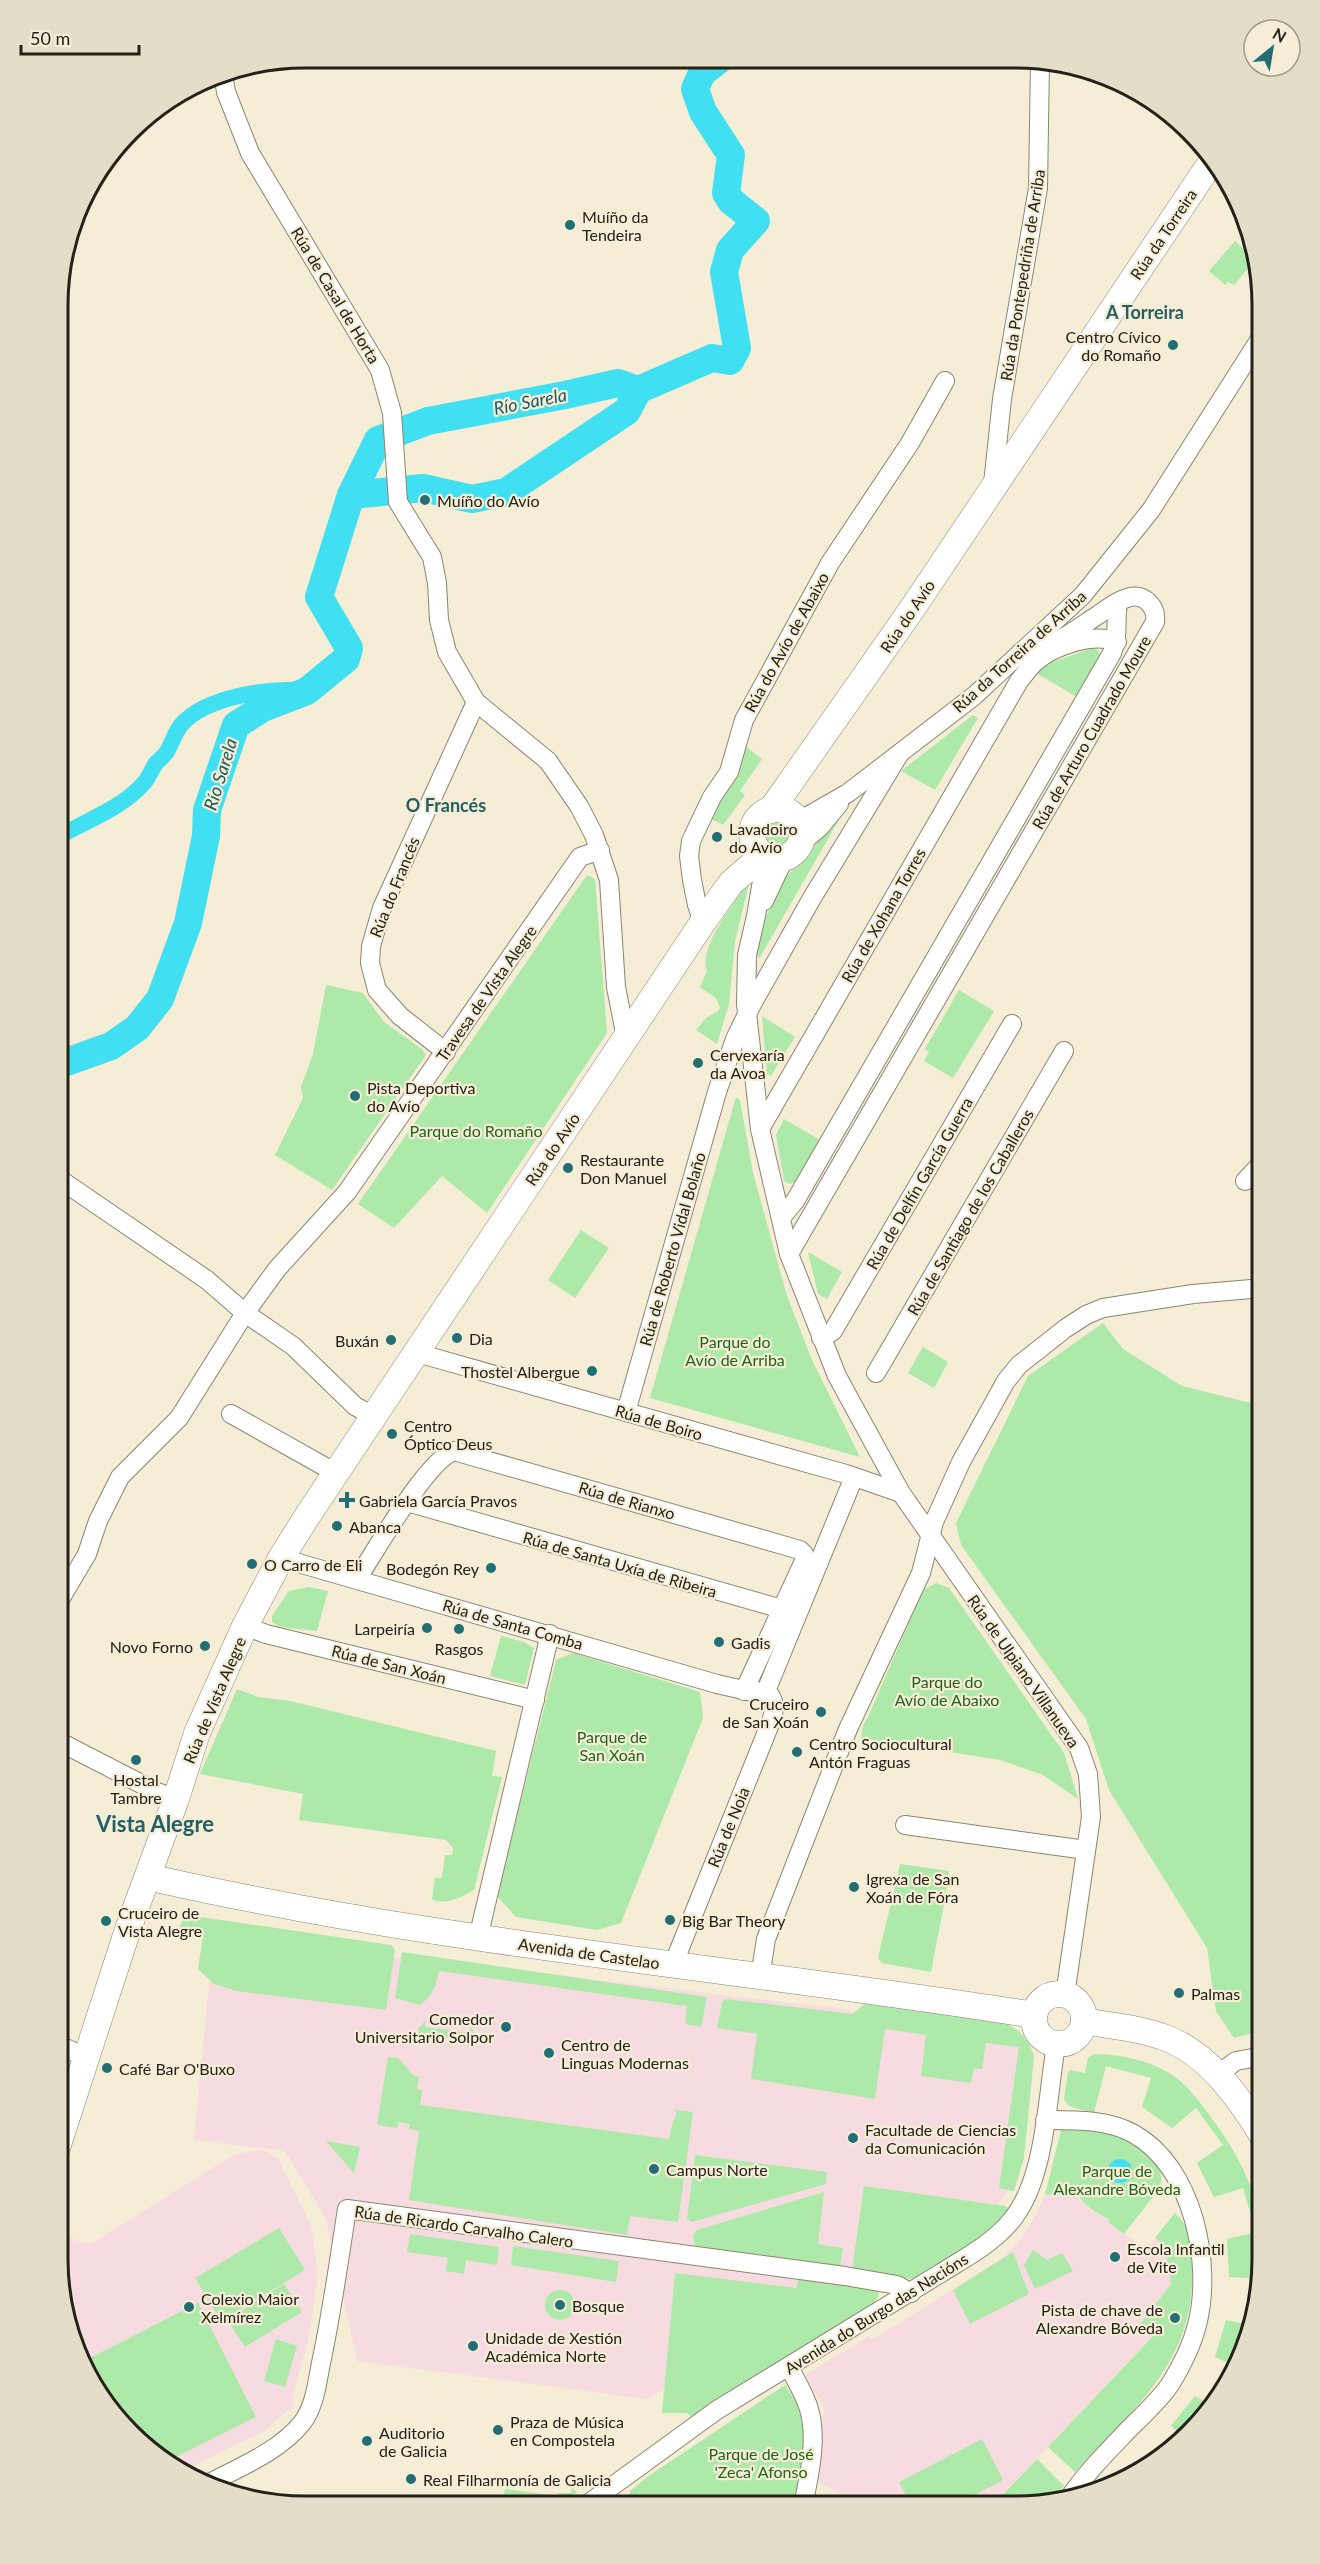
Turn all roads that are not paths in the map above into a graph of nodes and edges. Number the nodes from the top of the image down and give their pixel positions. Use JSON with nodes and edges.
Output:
{"nodes":[{"id":1,"x":1040,"y":69,"type":"edge"},
{"id":2,"x":224,"y":82,"type":"edge"},
{"id":3,"x":1208,"y":166,"type":"edge"},
{"id":4,"x":1252,"y":351,"type":"edge"},
{"id":5,"x":945,"y":381,"type":"dead end"},
{"id":6,"x":993,"y":488,"type":"junction"},
{"id":7,"x":1118,"y":602,"type":"junction"},
{"id":8,"x":1116,"y":642,"type":"junction"},
{"id":9,"x":1014,"y":660,"type":"junction"},
{"id":10,"x":1019,"y":681,"type":"junction"},
{"id":11,"x":974,"y":696,"type":"junction"},
{"id":12,"x":476,"y":702,"type":"junction"},
{"id":13,"x":1007,"y":702,"type":"junction"},
{"id":14,"x":900,"y":753,"type":"junction"},
{"id":15,"x":850,"y":792,"type":"junction"},
{"id":16,"x":860,"y":816,"type":"junction"},
{"id":17,"x":778,"y":837,"type":"junction"},
{"id":18,"x":600,"y":850,"type":"junction"},
{"id":19,"x":703,"y":922,"type":"junction"},
{"id":20,"x":747,"y":1016,"type":"junction"},
{"id":21,"x":1012,"y":1024,"type":"dead end"},
{"id":22,"x":626,"y":1038,"type":"junction"},
{"id":23,"x":1064,"y":1051,"type":"dead end"},
{"id":24,"x":446,"y":1052,"type":"junction"},
{"id":25,"x":752,"y":1074,"type":"junction"},
{"id":26,"x":719,"y":1086,"type":"junction"},
{"id":27,"x":760,"y":1129,"type":"junction"},
{"id":28,"x":1252,"y":1174,"type":"edge"},
{"id":29,"x":1245,"y":1181,"type":"dead end"},
{"id":30,"x":68,"y":1185,"type":"edge"},
{"id":31,"x":781,"y":1218,"type":"junction"},
{"id":32,"x":789,"y":1254,"type":"junction"},
{"id":33,"x":1252,"y":1289,"type":"edge"},
{"id":34,"x":245,"y":1313,"type":"junction"},
{"id":35,"x":821,"y":1338,"type":"junction"},
{"id":36,"x":417,"y":1353,"type":"junction"},
{"id":37,"x":876,"y":1373,"type":"dead end"},
{"id":38,"x":626,"y":1412,"type":"junction"},
{"id":39,"x":231,"y":1414,"type":"dead end"},
{"id":40,"x":374,"y":1417,"type":"junction"},
{"id":41,"x":336,"y":1473,"type":"junction"},
{"id":42,"x":854,"y":1477,"type":"junction"},
{"id":43,"x":901,"y":1493,"type":"junction"},
{"id":44,"x":407,"y":1502,"type":"junction"},
{"id":45,"x":932,"y":1537,"type":"junction"},
{"id":46,"x":281,"y":1558,"type":"junction"},
{"id":47,"x":921,"y":1573,"type":"junction"},
{"id":48,"x":958,"y":1575,"type":"junction"},
{"id":49,"x":357,"y":1579,"type":"junction"},
{"id":50,"x":68,"y":1586,"type":"edge"},
{"id":51,"x":782,"y":1609,"type":"junction"},
{"id":52,"x":245,"y":1626,"type":"junction"},
{"id":53,"x":550,"y":1634,"type":"junction"},
{"id":54,"x":766,"y":1690,"type":"junction"},
{"id":55,"x":744,"y":1691,"type":"junction"},
{"id":56,"x":535,"y":1700,"type":"junction"},
{"id":57,"x":68,"y":1746,"type":"edge"},
{"id":58,"x":176,"y":1799,"type":"junction"},
{"id":59,"x":905,"y":1825,"type":"dead end"},
{"id":60,"x":1086,"y":1850,"type":"junction"},
{"id":61,"x":148,"y":1877,"type":"junction"},
{"id":62,"x":478,"y":1938,"type":"junction"},
{"id":63,"x":673,"y":1965,"type":"junction"},
{"id":64,"x":760,"y":1977,"type":"junction"},
{"id":65,"x":1065,"y":1995,"type":"junction"},
{"id":66,"x":1034,"y":2015,"type":"junction"},
{"id":67,"x":1084,"y":2021,"type":"junction"},
{"id":68,"x":1056,"y":2045,"type":"junction"},
{"id":69,"x":68,"y":2049,"type":"edge"},
{"id":70,"x":85,"y":2057,"type":"junction"},
{"id":71,"x":1252,"y":2058,"type":"edge"},
{"id":72,"x":1217,"y":2075,"type":"junction"},
{"id":73,"x":68,"y":2112,"type":"edge"},
{"id":74,"x":1252,"y":2119,"type":"edge"},
{"id":75,"x":1045,"y":2120,"type":"junction"},
{"id":76,"x":910,"y":2293,"type":"junction"},
{"id":77,"x":789,"y":2367,"type":"junction"},
{"id":78,"x":216,"y":2479,"type":"edge"},
{"id":79,"x":1076,"y":2488,"type":"edge"},
{"id":80,"x":599,"y":2496,"type":"edge"},
{"id":81,"x":805,"y":2496,"type":"edge"}],
"edges":[{"from":1,"to":6,"type":"street","name":"Rúa da Pontepedriña de Arriba"},
{"from":2,"to":12,"type":"street","name":"Rúa de Casal de Horta"},
{"from":3,"to":6,"type":"main road","name":"Rúa da Torreira"},
{"from":4,"to":9,"type":"street","name":"Rúa da Torreira de Arriba"},
{"from":5,"to":19,"type":"street","name":"Rúa do Avío de Abaixo"},
{"from":6,"to":17,"type":"main road","name":"Rúa do Avío"},
{"from":7,"to":8,"type":"street","name":"Rúa de Arturo Cuadrado Moure"},
{"from":7,"to":9,"type":"street"},
{"from":7,"to":32,"type":"street","name":"Rúa de Arturo Cuadrado Moure"},
{"from":8,"to":10,"type":"street","name":"Rúa de Xohana Torres"},
{"from":8,"to":31,"type":"street","name":"Rúa de Arturo Cuadrado Moure"},
{"from":9,"to":10,"type":"street"},
{"from":9,"to":11,"type":"street","name":"Rúa da Torreira de Arriba"},
{"from":10,"to":13,"type":"street","name":"Rúa de Xohana Torres"},
{"from":11,"to":13,"type":"street"},
{"from":11,"to":14,"type":"street","name":"Rúa da Torreira de Arriba"},
{"from":12,"to":18,"type":"street","name":"Rúa de Casal de Horta"},
{"from":12,"to":24,"type":"street","name":"Rúa do Francés"},
{"from":13,"to":27,"type":"street","name":"Rúa de Xohana Torres"},
{"from":14,"to":15,"type":"street","name":"Rúa da Torreira de Arriba"},
{"from":14,"to":16,"type":"street","name":"Rúa de Roberto Vidal Bolaño"},
{"from":15,"to":16,"type":"street"},
{"from":15,"to":17,"type":"street","name":"Rúa da Torreira de Arriba"},
{"from":16,"to":20,"type":"street","name":"Rúa de Roberto Vidal Bolaño"},
{"from":17,"to":19,"type":"main road","name":"Rúa do Avío"},
{"from":17,"to":20,"type":"street","name":"Rúa de Ulpiano Villanueva"},
{"from":18,"to":22,"type":"street","name":"Rúa de Casal de Horta"},
{"from":18,"to":24,"type":"street","name":"Travesa de Vista Alegre"},
{"from":19,"to":22,"type":"main road","name":"Rúa do Avío"},
{"from":20,"to":25,"type":"street","name":"Rúa de Ulpiano Villanueva"},
{"from":20,"to":26,"type":"street","name":"Rúa de Roberto Vidal Bolaño"},
{"from":21,"to":35,"type":"street","name":"Rúa de Delfín García Guerra"},
{"from":22,"to":36,"type":"main road","name":"Rúa do Avío"},
{"from":23,"to":37,"type":"street","name":"Rúa de Santiago de los Caballeros"},
{"from":24,"to":34,"type":"street","name":"Travesa de Vista Alegre"},
{"from":25,"to":26,"type":"street"},
{"from":25,"to":27,"type":"street","name":"Rúa de Ulpiano Villanueva"},
{"from":26,"to":38,"type":"street","name":"Rúa de Roberto Vidal Bolaño"},
{"from":27,"to":31,"type":"street","name":"Rúa de Ulpiano Villanueva"},
{"from":28,"to":29,"type":"street"},
{"from":30,"to":34,"type":"street"},
{"from":31,"to":32,"type":"street","name":"Rúa de Ulpiano Villanueva"},
{"from":32,"to":35,"type":"street","name":"Rúa de Ulpiano Villanueva"},
{"from":33,"to":45,"type":"street"},
{"from":34,"to":40,"type":"street"},
{"from":34,"to":50,"type":"street","name":"Travesa de Vista Alegre"},
{"from":35,"to":43,"type":"street","name":"Rúa de Ulpiano Villanueva"},
{"from":36,"to":38,"type":"street","name":"Rúa de Boiro"},
{"from":36,"to":40,"type":"main road","name":"Rúa do Avío"},
{"from":38,"to":42,"type":"street","name":"Rúa de Boiro"},
{"from":39,"to":41,"type":"street"},
{"from":40,"to":41,"type":"main road","name":"Rúa de Vista Alegre"},
{"from":41,"to":46,"type":"main road","name":"Rúa de Vista Alegre"},
{"from":42,"to":43,"type":"street","name":"Rúa de Boiro"},
{"from":42,"to":54,"type":"street"},
{"from":43,"to":45,"type":"street","name":"Rúa de Ulpiano Villanueva"},
{"from":44,"to":49,"type":"street"},
{"from":44,"to":51,"type":"street","name":"Rúa de Santa Uxía de Ribeira"},
{"from":44,"to":51,"type":"street","name":"Rúa de Rianxo"},
{"from":45,"to":47,"type":"street"},
{"from":45,"to":48,"type":"street","name":"Rúa de Ulpiano Villanueva"},
{"from":46,"to":49,"type":"street","name":"Rúa de Santa Comba"},
{"from":46,"to":52,"type":"main road","name":"Rúa de Vista Alegre"},
{"from":47,"to":48,"type":"street"},
{"from":47,"to":64,"type":"street"},
{"from":48,"to":60,"type":"street","name":"Rúa de Ulpiano Villanueva"},
{"from":49,"to":53,"type":"street","name":"Rúa de Santa Comba"},
{"from":51,"to":55,"type":"street"},
{"from":52,"to":56,"type":"street","name":"Rúa de San Xoán"},
{"from":52,"to":58,"type":"main road","name":"Rúa de Vista Alegre"},
{"from":53,"to":55,"type":"street","name":"Rúa de Santa Comba"},
{"from":53,"to":56,"type":"street"},
{"from":54,"to":55,"type":"street"},
{"from":54,"to":63,"type":"street","name":"Rúa de Noia"},
{"from":56,"to":62,"type":"street"},
{"from":57,"to":58,"type":"street"},
{"from":58,"to":61,"type":"main road","name":"Rúa de Vista Alegre"},
{"from":59,"to":60,"type":"street"},
{"from":60,"to":65,"type":"street","name":"Rúa de Ulpiano Villanueva"},
{"from":61,"to":62,"type":"main road","name":"Avenida de Castelao"},
{"from":61,"to":70,"type":"main road","name":"Rúa de Vista Alegre"},
{"from":62,"to":63,"type":"main road","name":"Avenida de Castelao"},
{"from":63,"to":64,"type":"main road","name":"Avenida de Castelao"},
{"from":64,"to":66,"type":"main road","name":"Avenida de Castelao"},
{"from":65,"to":66,"type":"main road"},
{"from":65,"to":67,"type":"main road"},
{"from":66,"to":68,"type":"main road"},
{"from":67,"to":68,"type":"main road"},
{"from":67,"to":72,"type":"main road"},
{"from":68,"to":75,"type":"street","name":"Avenida do Burgo das Nacións"},
{"from":69,"to":70,"type":"street"},
{"from":70,"to":73,"type":"main road","name":"Rúa de Vista Alegre"},
{"from":71,"to":72,"type":"street"},
{"from":72,"to":74,"type":"main road"},
{"from":75,"to":76,"type":"street","name":"Avenida do Burgo das Nacións"},
{"from":75,"to":79,"type":"street"},
{"from":76,"to":77,"type":"street","name":"Avenida do Burgo das Nacións"},
{"from":76,"to":78,"type":"street","name":"Rúa de Ricardo Carvalho Calero"},
{"from":77,"to":80,"type":"street","name":"Avenida do Burgo das Nacións"},
{"from":77,"to":81,"type":"street"}]}
